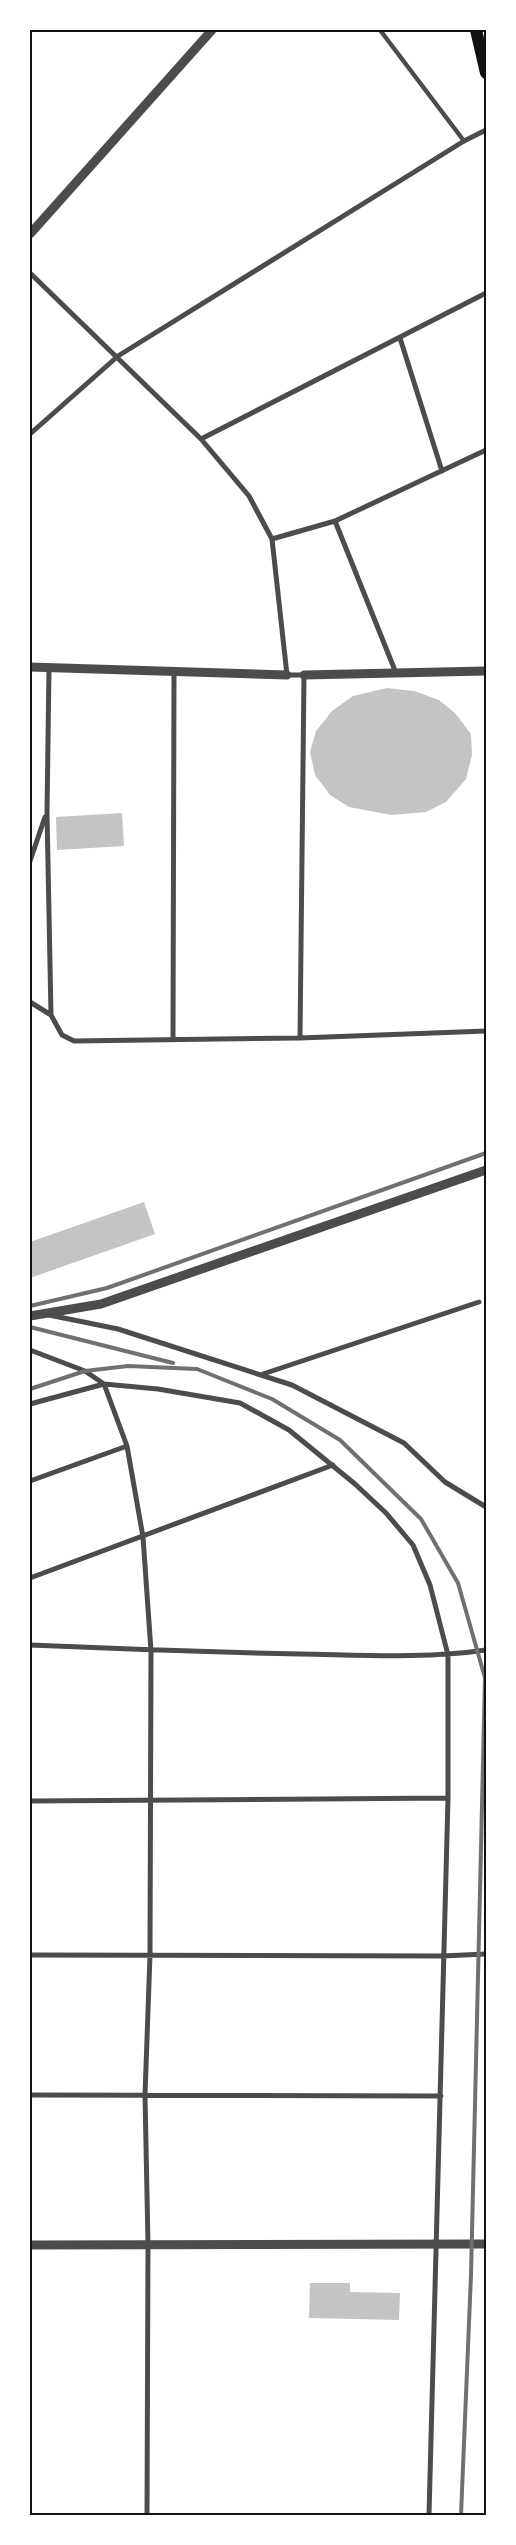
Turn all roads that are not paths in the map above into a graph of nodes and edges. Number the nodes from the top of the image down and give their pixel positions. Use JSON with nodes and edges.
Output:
{"nodes":[{"id":1,"x":212,"y":30,"type":"edge"},
{"id":2,"x":380,"y":30,"type":"edge"},
{"id":3,"x":476,"y":30,"type":"edge"},
{"id":4,"x":486,"y":73,"type":"edge"},
{"id":5,"x":486,"y":130,"type":"edge"},
{"id":6,"x":464,"y":141,"type":"junction"},
{"id":7,"x":30,"y":234,"type":"edge"},
{"id":8,"x":30,"y":273,"type":"edge"},
{"id":9,"x":486,"y":293,"type":"edge"},
{"id":10,"x":400,"y":338,"type":"junction"},
{"id":11,"x":118,"y":356,"type":"junction"},
{"id":12,"x":30,"y":434,"type":"edge"},
{"id":13,"x":201,"y":439,"type":"junction"},
{"id":14,"x":486,"y":450,"type":"edge"},
{"id":15,"x":442,"y":471,"type":"junction"},
{"id":16,"x":335,"y":521,"type":"junction"},
{"id":17,"x":272,"y":539,"type":"junction"},
{"id":18,"x":30,"y":667,"type":"edge"},
{"id":19,"x":50,"y":668,"type":"junction"},
{"id":20,"x":486,"y":671,"type":"edge"},
{"id":21,"x":174,"y":673,"type":"junction"},
{"id":22,"x":396,"y":673,"type":"junction"},
{"id":23,"x":287,"y":675,"type":"junction"},
{"id":24,"x":304,"y":676,"type":"junction"},
{"id":25,"x":47,"y":813,"type":"junction"},
{"id":26,"x":30,"y":861,"type":"edge"},
{"id":27,"x":30,"y":1002,"type":"edge"},
{"id":28,"x":51,"y":1015,"type":"junction"},
{"id":29,"x":486,"y":1031,"type":"edge"},
{"id":30,"x":173,"y":1038,"type":"junction"},
{"id":31,"x":300,"y":1038,"type":"junction"},
{"id":32,"x":486,"y":1170,"type":"edge"},
{"id":33,"x":479,"y":1302,"type":"dead end"},
{"id":34,"x":43,"y":1314,"type":"junction"},
{"id":35,"x":30,"y":1316,"type":"edge"},
{"id":36,"x":30,"y":1350,"type":"edge"},
{"id":37,"x":263,"y":1374,"type":"junction"},
{"id":38,"x":104,"y":1384,"type":"junction"},
{"id":39,"x":30,"y":1404,"type":"edge"},
{"id":40,"x":127,"y":1446,"type":"junction"},
{"id":41,"x":332,"y":1466,"type":"junction"},
{"id":42,"x":30,"y":1481,"type":"edge"},
{"id":43,"x":486,"y":1507,"type":"edge"},
{"id":44,"x":143,"y":1537,"type":"junction"},
{"id":45,"x":30,"y":1578,"type":"edge"},
{"id":46,"x":30,"y":1645,"type":"edge"},
{"id":47,"x":486,"y":1650,"type":"edge"},
{"id":48,"x":151,"y":1651,"type":"junction"},
{"id":49,"x":448,"y":1655,"type":"junction"},
{"id":50,"x":448,"y":1798,"type":"junction"},
{"id":51,"x":30,"y":1801,"type":"edge"},
{"id":52,"x":151,"y":1802,"type":"junction"},
{"id":53,"x":486,"y":1954,"type":"edge"},
{"id":54,"x":30,"y":1955,"type":"edge"},
{"id":55,"x":150,"y":1955,"type":"junction"},
{"id":56,"x":442,"y":1956,"type":"junction"},
{"id":57,"x":30,"y":2095,"type":"edge"},
{"id":58,"x":145,"y":2095,"type":"junction"},
{"id":59,"x":442,"y":2096,"type":"junction"},
{"id":60,"x":148,"y":2244,"type":"junction"},
{"id":61,"x":486,"y":2244,"type":"edge"},
{"id":62,"x":30,"y":2245,"type":"edge"},
{"id":63,"x":437,"y":2246,"type":"junction"},
{"id":64,"x":147,"y":2515,"type":"edge"},
{"id":65,"x":429,"y":2515,"type":"edge"}],
"edges":[{"from":1,"to":7,"type":"street"},
{"from":2,"to":6,"type":"street"},
{"from":3,"to":4,"type":"main road"},
{"from":5,"to":6,"type":"street"},
{"from":6,"to":11,"type":"street"},
{"from":8,"to":11,"type":"street"},
{"from":9,"to":10,"type":"street"},
{"from":10,"to":13,"type":"street"},
{"from":10,"to":15,"type":"street"},
{"from":11,"to":12,"type":"street"},
{"from":11,"to":13,"type":"street"},
{"from":13,"to":17,"type":"street"},
{"from":14,"to":15,"type":"street"},
{"from":15,"to":16,"type":"street"},
{"from":16,"to":17,"type":"street"},
{"from":16,"to":22,"type":"street"},
{"from":17,"to":23,"type":"street"},
{"from":18,"to":19,"type":"street"},
{"from":19,"to":21,"type":"street"},
{"from":19,"to":25,"type":"street"},
{"from":20,"to":22,"type":"street"},
{"from":21,"to":23,"type":"street"},
{"from":21,"to":30,"type":"street"},
{"from":22,"to":24,"type":"street"},
{"from":23,"to":24,"type":"street"},
{"from":24,"to":31,"type":"street"},
{"from":25,"to":26,"type":"street"},
{"from":25,"to":28,"type":"street"},
{"from":27,"to":28,"type":"street"},
{"from":28,"to":30,"type":"street"},
{"from":29,"to":31,"type":"street"},
{"from":30,"to":31,"type":"street"},
{"from":32,"to":34,"type":"street"},
{"from":33,"to":37,"type":"street"},
{"from":34,"to":35,"type":"street"},
{"from":34,"to":37,"type":"street"},
{"from":36,"to":38,"type":"street"},
{"from":37,"to":43,"type":"street"},
{"from":38,"to":39,"type":"street"},
{"from":38,"to":40,"type":"street"},
{"from":38,"to":41,"type":"street"},
{"from":40,"to":42,"type":"street"},
{"from":40,"to":44,"type":"street"},
{"from":41,"to":44,"type":"street"},
{"from":41,"to":49,"type":"street"},
{"from":44,"to":45,"type":"street"},
{"from":44,"to":48,"type":"street"},
{"from":46,"to":48,"type":"street"},
{"from":47,"to":49,"type":"street"},
{"from":48,"to":49,"type":"street"},
{"from":48,"to":52,"type":"street"},
{"from":49,"to":50,"type":"street"},
{"from":50,"to":52,"type":"street"},
{"from":50,"to":56,"type":"street"},
{"from":51,"to":52,"type":"street"},
{"from":52,"to":55,"type":"street"},
{"from":53,"to":56,"type":"street"},
{"from":54,"to":55,"type":"street"},
{"from":55,"to":56,"type":"street"},
{"from":55,"to":58,"type":"street"},
{"from":56,"to":59,"type":"street"},
{"from":57,"to":58,"type":"street"},
{"from":58,"to":59,"type":"street"},
{"from":58,"to":60,"type":"street"},
{"from":59,"to":63,"type":"street"},
{"from":60,"to":62,"type":"street"},
{"from":60,"to":63,"type":"street"},
{"from":60,"to":64,"type":"street"},
{"from":61,"to":63,"type":"street"},
{"from":63,"to":65,"type":"street"}]}
